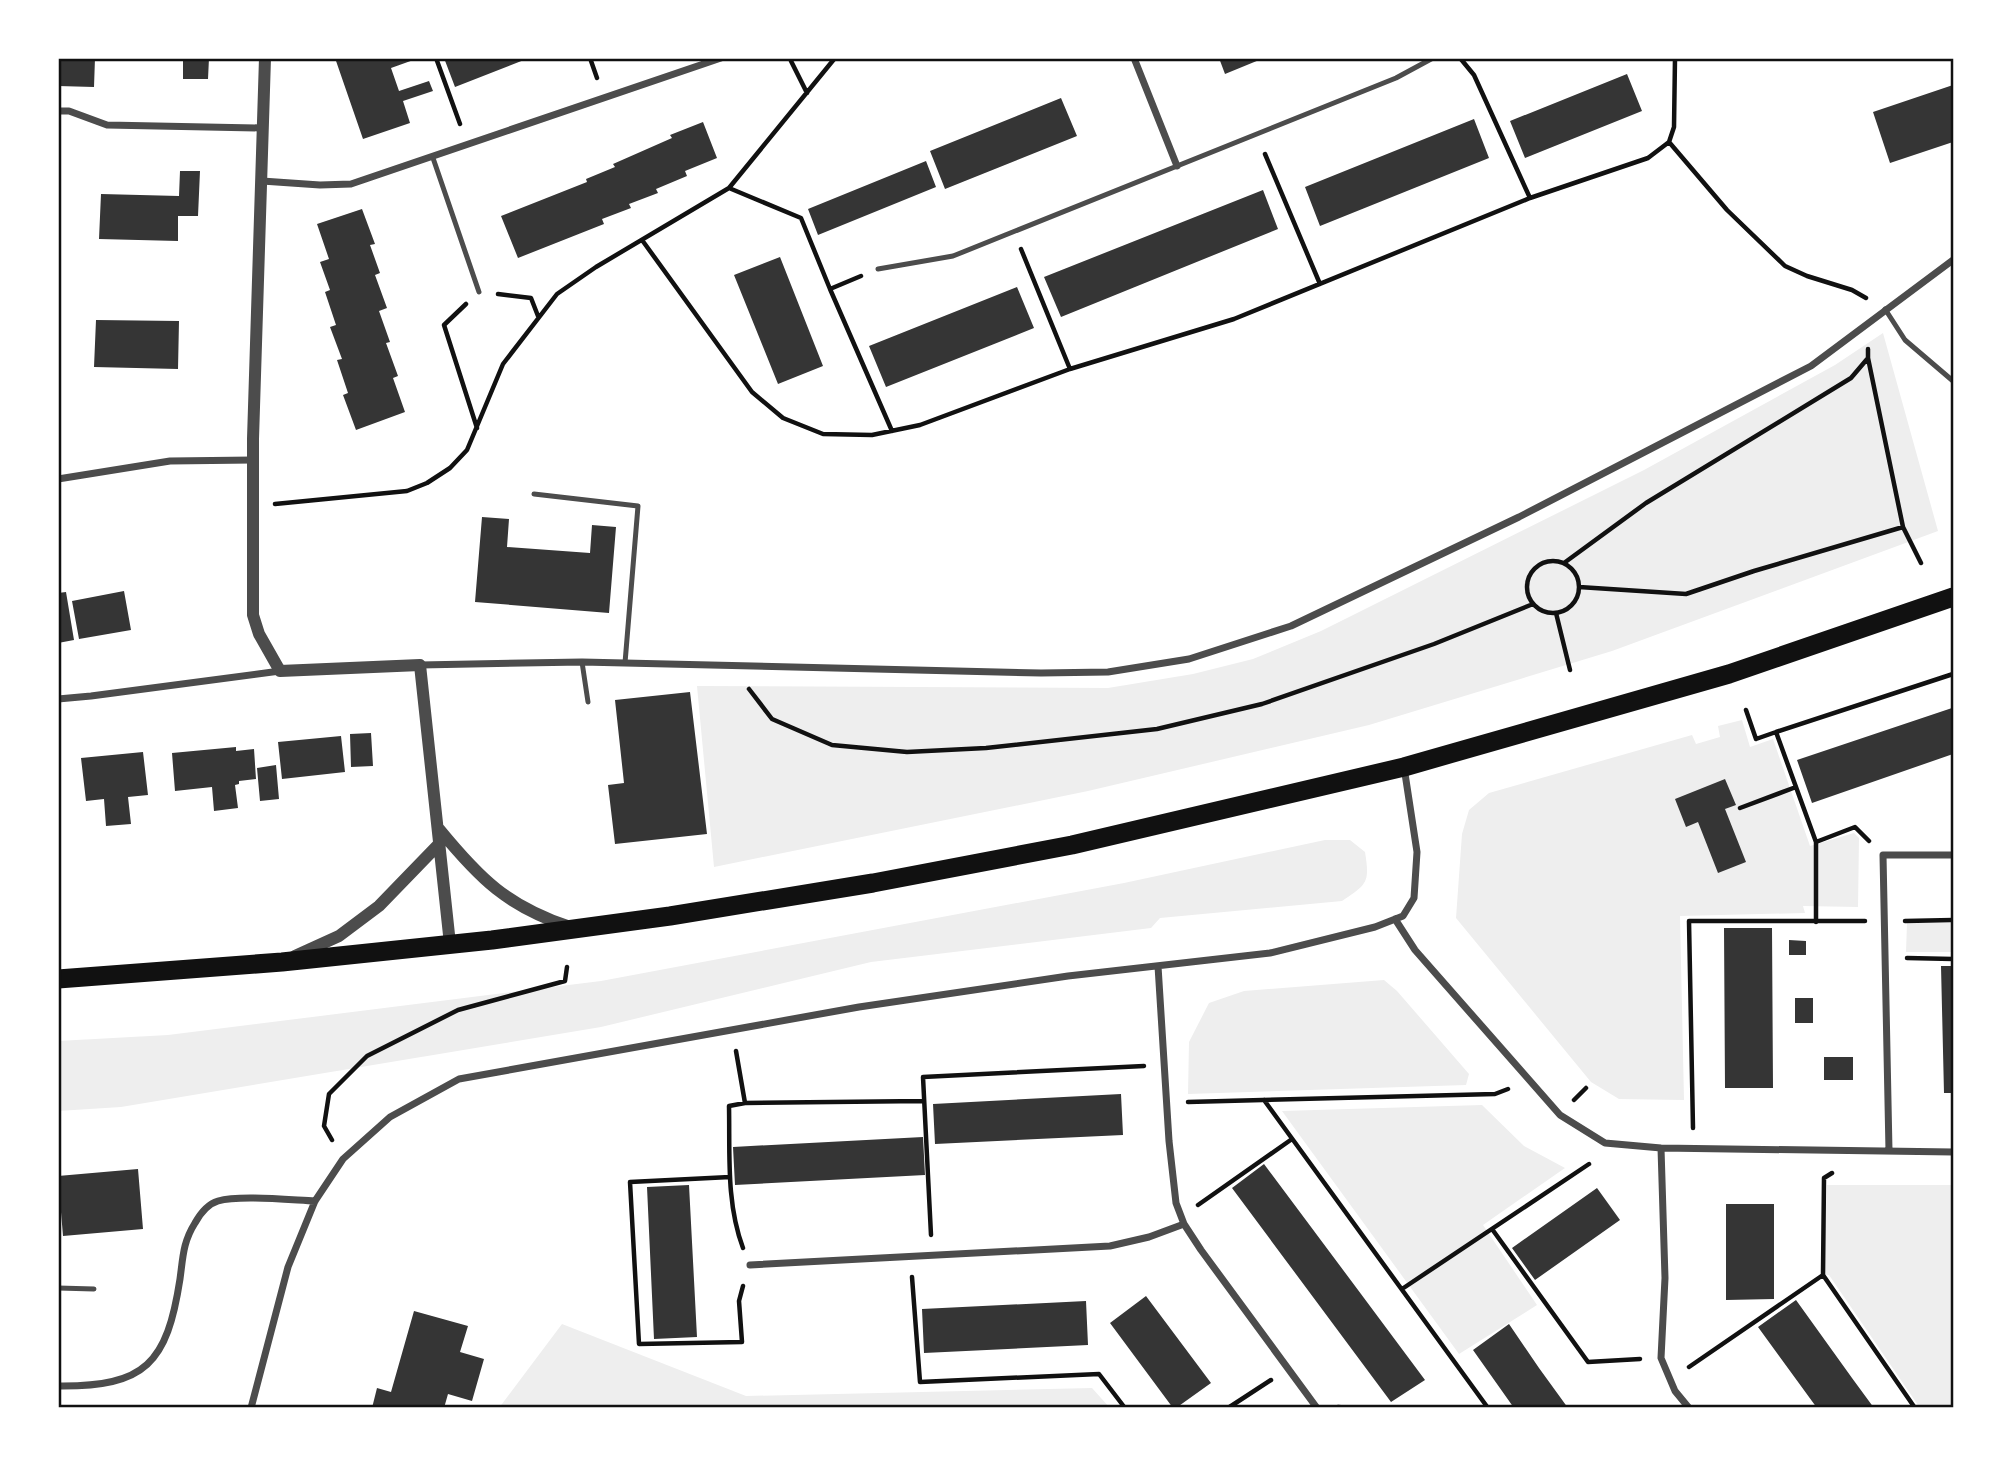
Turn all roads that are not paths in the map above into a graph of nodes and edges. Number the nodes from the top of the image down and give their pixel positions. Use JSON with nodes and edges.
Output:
{"nodes":[{"id":1,"x":265,"y":58,"type":"edge"},
{"id":2,"x":721,"y":58,"type":"edge"},
{"id":3,"x":1134,"y":58,"type":"edge"},
{"id":4,"x":1433,"y":58,"type":"edge"},
{"id":5,"x":58,"y":111,"type":"edge"},
{"id":6,"x":262,"y":128,"type":"junction"},
{"id":7,"x":433,"y":158,"type":"junction"},
{"id":8,"x":1177,"y":166,"type":"junction"},
{"id":9,"x":262,"y":181,"type":"junction"},
{"id":10,"x":1953,"y":260,"type":"edge"},
{"id":11,"x":878,"y":269,"type":"road end"},
{"id":12,"x":479,"y":292,"type":"road end"},
{"id":13,"x":1885,"y":309,"type":"junction"},
{"id":14,"x":1953,"y":381,"type":"edge"},
{"id":15,"x":253,"y":460,"type":"junction"},
{"id":16,"x":58,"y":479,"type":"edge"},
{"id":17,"x":534,"y":494,"type":"dead end"},
{"id":18,"x":1953,"y":597,"type":"edge"},
{"id":19,"x":582,"y":662,"type":"junction"},
{"id":20,"x":625,"y":663,"type":"junction"},
{"id":21,"x":420,"y":665,"type":"junction"},
{"id":22,"x":280,"y":671,"type":"junction"},
{"id":23,"x":58,"y":699,"type":"edge"},
{"id":24,"x":588,"y":702,"type":"dead end"},
{"id":25,"x":1404,"y":767,"type":"junction"},
{"id":26,"x":438,"y":829,"type":"junction"},
{"id":27,"x":440,"y":843,"type":"junction"},
{"id":28,"x":1953,"y":855,"type":"edge"},
{"id":29,"x":1395,"y":919,"type":"junction"},
{"id":30,"x":576,"y":929,"type":"junction"},
{"id":31,"x":450,"y":944,"type":"junction"},
{"id":32,"x":282,"y":962,"type":"junction"},
{"id":33,"x":1158,"y":966,"type":"junction"},
{"id":34,"x":58,"y":979,"type":"edge"},
{"id":35,"x":1661,"y":1149,"type":"junction"},
{"id":36,"x":1889,"y":1152,"type":"junction"},
{"id":37,"x":1953,"y":1152,"type":"edge"},
{"id":38,"x":315,"y":1201,"type":"junction"},
{"id":39,"x":1185,"y":1224,"type":"junction"},
{"id":40,"x":750,"y":1265,"type":"road end"},
{"id":41,"x":58,"y":1288,"type":"edge"},
{"id":42,"x":94,"y":1289,"type":"dead end"},
{"id":43,"x":58,"y":1386,"type":"edge"},
{"id":44,"x":251,"y":1408,"type":"edge"},
{"id":45,"x":1317,"y":1408,"type":"edge"},
{"id":46,"x":1689,"y":1408,"type":"edge"}],
"edges":[{"from":1,"to":6,"type":"street"},
{"from":2,"to":7,"type":"street"},
{"from":3,"to":8,"type":"street"},
{"from":4,"to":8,"type":"lane"},
{"from":5,"to":6,"type":"street"},
{"from":6,"to":9,"type":"street"},
{"from":7,"to":9,"type":"street"},
{"from":7,"to":12,"type":"lane"},
{"from":8,"to":11,"type":"lane"},
{"from":9,"to":15,"type":"street"},
{"from":10,"to":13,"type":"street"},
{"from":13,"to":14,"type":"lane"},
{"from":13,"to":20,"type":"street"},
{"from":15,"to":16,"type":"street"},
{"from":15,"to":22,"type":"street"},
{"from":17,"to":20,"type":"lane"},
{"from":18,"to":25,"type":"highway"},
{"from":19,"to":20,"type":"street"},
{"from":19,"to":21,"type":"street"},
{"from":19,"to":24,"type":"lane"},
{"from":21,"to":22,"type":"street"},
{"from":21,"to":26,"type":"street"},
{"from":22,"to":23,"type":"street"},
{"from":25,"to":29,"type":"street"},
{"from":25,"to":30,"type":"highway"},
{"from":26,"to":27,"type":"street"},
{"from":26,"to":30,"type":"street"},
{"from":27,"to":31,"type":"street"},
{"from":27,"to":32,"type":"street"},
{"from":28,"to":36,"type":"street"},
{"from":29,"to":33,"type":"street"},
{"from":29,"to":35,"type":"street"},
{"from":30,"to":31,"type":"highway"},
{"from":31,"to":32,"type":"highway"},
{"from":32,"to":34,"type":"highway"},
{"from":33,"to":38,"type":"street"},
{"from":33,"to":39,"type":"street"},
{"from":35,"to":36,"type":"street"},
{"from":35,"to":46,"type":"street"},
{"from":36,"to":37,"type":"street"},
{"from":38,"to":43,"type":"street"},
{"from":38,"to":44,"type":"street"},
{"from":39,"to":40,"type":"street"},
{"from":39,"to":45,"type":"street"},
{"from":41,"to":42,"type":"lane"}]}
